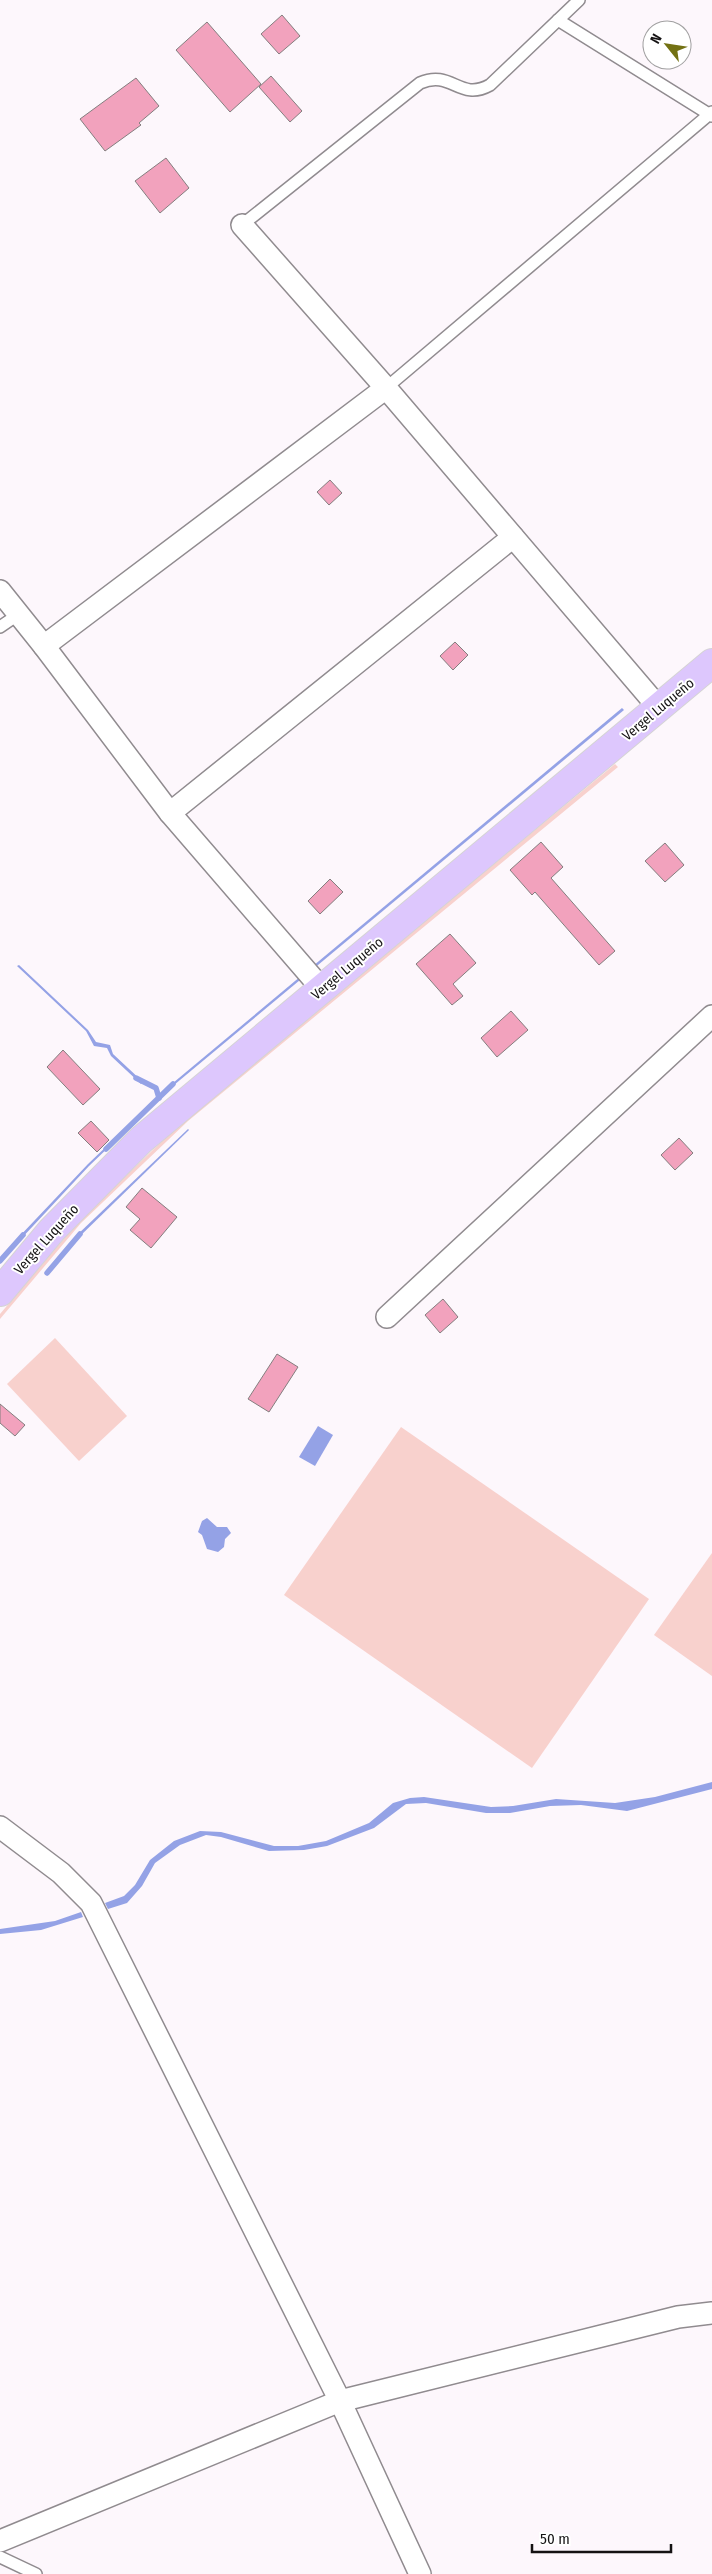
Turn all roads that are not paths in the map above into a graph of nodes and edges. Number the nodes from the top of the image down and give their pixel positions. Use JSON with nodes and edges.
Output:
{"nodes":[{"id":1,"x":579,"y":0,"type":"edge"},
{"id":2,"x":558,"y":20,"type":"junction"},
{"id":3,"x":711,"y":114,"type":"edge"},
{"id":4,"x":242,"y":225,"type":"joint"},
{"id":5,"x":386,"y":388,"type":"junction"},
{"id":6,"x":513,"y":537,"type":"junction"},
{"id":7,"x":0,"y":591,"type":"edge"},
{"id":8,"x":19,"y":614,"type":"junction"},
{"id":9,"x":0,"y":628,"type":"edge"},
{"id":10,"x":44,"y":646,"type":"junction"},
{"id":11,"x":712,"y":663,"type":"edge"},
{"id":12,"x":659,"y":708,"type":"junction"},
{"id":13,"x":170,"y":813,"type":"junction"},
{"id":14,"x":313,"y":978,"type":"junction"},
{"id":15,"x":712,"y":1016,"type":"edge"},
{"id":16,"x":0,"y":1292,"type":"edge"},
{"id":17,"x":387,"y":1317,"type":"dead end"},
{"id":18,"x":0,"y":1827,"type":"edge"},
{"id":19,"x":712,"y":2313,"type":"edge"},
{"id":20,"x":340,"y":2401,"type":"junction"},
{"id":21,"x":0,"y":2541,"type":"edge"},
{"id":22,"x":0,"y":2557,"type":"edge"},
{"id":23,"x":36,"y":2574,"type":"edge"},
{"id":24,"x":420,"y":2574,"type":"edge"}],
"edges":[{"from":1,"to":2,"type":"lane"},
{"from":2,"to":3,"type":"lane"},
{"from":2,"to":4,"type":"lane"},
{"from":3,"to":5,"type":"lane"},
{"from":4,"to":5,"type":"street"},
{"from":5,"to":6,"type":"street"},
{"from":5,"to":10,"type":"street"},
{"from":6,"to":12,"type":"street"},
{"from":6,"to":13,"type":"street"},
{"from":7,"to":8,"type":"street"},
{"from":8,"to":9,"type":"lane"},
{"from":8,"to":10,"type":"street"},
{"from":10,"to":13,"type":"street"},
{"from":11,"to":12,"type":"main road","name":"Vergel Luqueño"},
{"from":12,"to":14,"type":"main road","name":"Vergel Luqueño"},
{"from":13,"to":14,"type":"street"},
{"from":14,"to":16,"type":"main road","name":"Vergel Luqueño"},
{"from":15,"to":17,"type":"street"},
{"from":18,"to":20,"type":"street"},
{"from":19,"to":20,"type":"street"},
{"from":20,"to":21,"type":"street"},
{"from":20,"to":24,"type":"street"},
{"from":22,"to":23,"type":"lane"}]}
